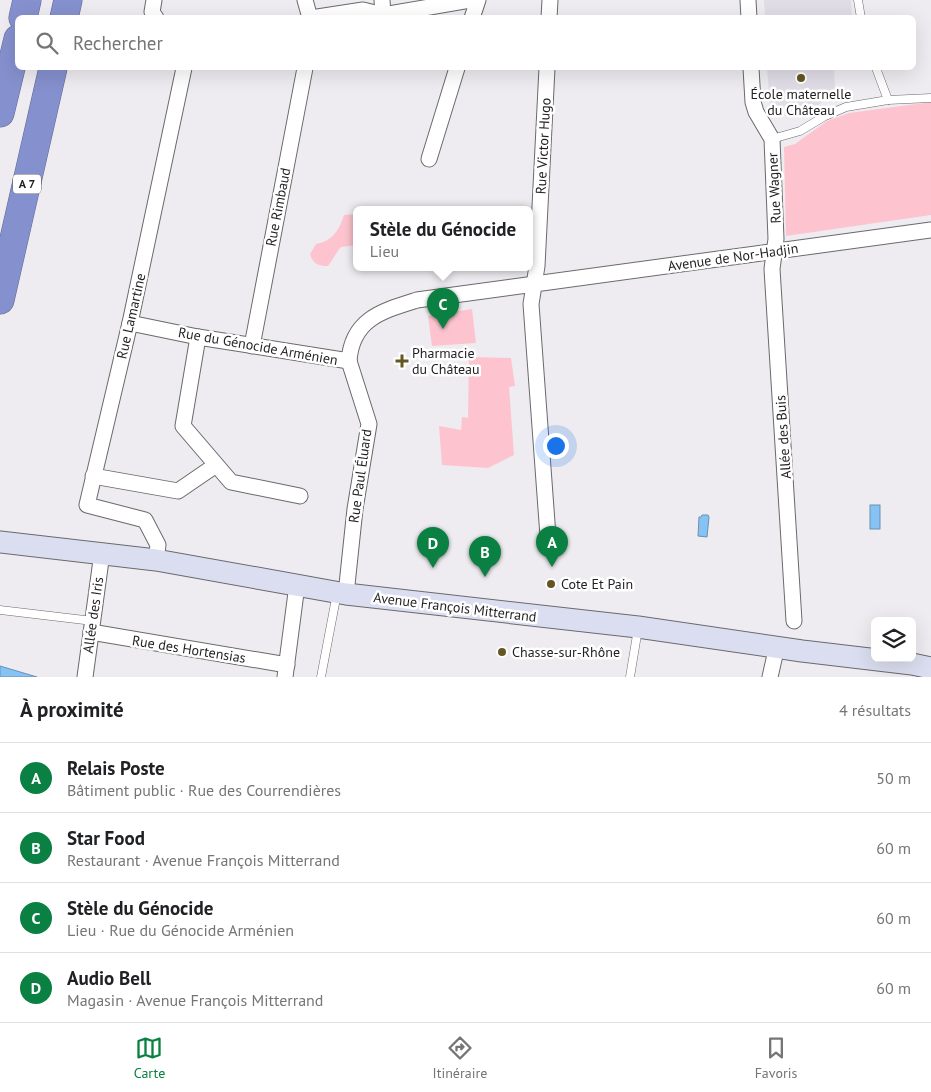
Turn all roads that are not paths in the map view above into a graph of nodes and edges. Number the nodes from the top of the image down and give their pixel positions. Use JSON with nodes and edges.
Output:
{"nodes":[{"id":1,"x":27,"y":0,"type":"edge"},
{"id":2,"x":68,"y":0,"type":"edge"},
{"id":3,"x":154,"y":0,"type":"edge"},
{"id":4,"x":304,"y":0,"type":"edge"},
{"id":5,"x":470,"y":0,"type":"edge"},
{"id":6,"x":478,"y":0,"type":"edge"},
{"id":7,"x":550,"y":0,"type":"edge"},
{"id":8,"x":748,"y":0,"type":"edge"},
{"id":9,"x":858,"y":0,"type":"edge"},
{"id":10,"x":383,"y":8,"type":"edge"},
{"id":11,"x":24,"y":15,"type":"edge"},
{"id":12,"x":65,"y":15,"type":"edge"},
{"id":13,"x":154,"y":15,"type":"edge"},
{"id":14,"x":311,"y":15,"type":"edge"},
{"id":15,"x":327,"y":15,"type":"edge"},
{"id":16,"x":473,"y":15,"type":"edge"},
{"id":17,"x":549,"y":15,"type":"edge"},
{"id":18,"x":749,"y":15,"type":"edge"},
{"id":19,"x":860,"y":15,"type":"edge"},
{"id":20,"x":15,"y":52,"type":"edge"},
{"id":21,"x":53,"y":70,"type":"edge"},
{"id":22,"x":184,"y":70,"type":"edge"},
{"id":23,"x":305,"y":70,"type":"edge"},
{"id":24,"x":456,"y":70,"type":"edge"},
{"id":25,"x":547,"y":70,"type":"edge"},
{"id":26,"x":751,"y":70,"type":"edge"},
{"id":27,"x":877,"y":70,"type":"edge"},
{"id":28,"x":931,"y":98,"type":"edge"},
{"id":29,"x":888,"y":100,"type":"junction"},
{"id":30,"x":0,"y":114,"type":"edge"},
{"id":31,"x":772,"y":139,"type":"junction"},
{"id":32,"x":428,"y":159,"type":"dead end"},
{"id":33,"x":931,"y":230,"type":"edge"},
{"id":34,"x":774,"y":252,"type":"junction"},
{"id":35,"x":534,"y":284,"type":"junction"},
{"id":36,"x":0,"y":300,"type":"edge"},
{"id":37,"x":130,"y":323,"type":"junction"},
{"id":38,"x":198,"y":337,"type":"junction"},
{"id":39,"x":252,"y":346,"type":"junction"},
{"id":40,"x":349,"y":362,"type":"junction"},
{"id":41,"x":216,"y":465,"type":"junction"},
{"id":42,"x":93,"y":476,"type":"junction"},
{"id":43,"x":300,"y":496,"type":"dead end"},
{"id":44,"x":548,"y":536,"type":"dead end"},
{"id":45,"x":0,"y":542,"type":"edge"},
{"id":46,"x":102,"y":553,"type":"junction"},
{"id":47,"x":156,"y":560,"type":"junction"},
{"id":48,"x":297,"y":585,"type":"junction"},
{"id":49,"x":341,"y":593,"type":"junction"},
{"id":50,"x":0,"y":610,"type":"edge"},
{"id":51,"x":794,"y":621,"type":"dead end"},
{"id":52,"x":92,"y":627,"type":"junction"},
{"id":53,"x":638,"y":628,"type":"junction"},
{"id":54,"x":776,"y":646,"type":"junction"},
{"id":55,"x":921,"y":667,"type":"edge"},
{"id":56,"x":286,"y":671,"type":"edge"},
{"id":57,"x":84,"y":677,"type":"edge"},
{"id":58,"x":321,"y":677,"type":"edge"},
{"id":59,"x":630,"y":677,"type":"edge"},
{"id":60,"x":770,"y":677,"type":"edge"}],
"edges":[{"from":1,"to":11,"type":"highway"},
{"from":2,"to":12,"type":"highway"},
{"from":3,"to":13,"type":"street"},
{"from":4,"to":14,"type":"street"},
{"from":5,"to":10,"type":"street"},
{"from":6,"to":16,"type":"street"},
{"from":7,"to":17,"type":"street"},
{"from":8,"to":18,"type":"street"},
{"from":9,"to":19,"type":"lane"},
{"from":10,"to":15,"type":"street"},
{"from":20,"to":30,"type":"highway"},
{"from":21,"to":36,"type":"highway","number":"A 7"},
{"from":22,"to":37,"type":"street","name":"Rue Lamartine"},
{"from":23,"to":39,"type":"street","name":"Rue Rimbaud"},
{"from":24,"to":32,"type":"street"},
{"from":25,"to":35,"type":"street","name":"Rue Victor Hugo"},
{"from":26,"to":31,"type":"street","name":"Rue Wagner"},
{"from":27,"to":29,"type":"lane"},
{"from":28,"to":29,"type":"lane"},
{"from":29,"to":31,"type":"lane"},
{"from":31,"to":34,"type":"street","name":"Rue Wagner"},
{"from":33,"to":34,"type":"street","name":"Avenue de Nor-Hadjin"},
{"from":34,"to":35,"type":"street","name":"Avenue de Nor-Hadjin"},
{"from":34,"to":51,"type":"street","name":"Allée des Buis"},
{"from":35,"to":40,"type":"street","name":"Rue du Génocide Arménien"},
{"from":35,"to":44,"type":"street","name":"Rue Victor Hugo"},
{"from":37,"to":38,"type":"street","name":"Rue du Génocide Arménien"},
{"from":37,"to":42,"type":"street","name":"Rue Lamartine"},
{"from":38,"to":39,"type":"street","name":"Rue du Génocide Arménien"},
{"from":38,"to":41,"type":"street"},
{"from":39,"to":40,"type":"street","name":"Rue du Génocide Arménien"},
{"from":40,"to":49,"type":"street","name":"Rue Paul Éluard"},
{"from":41,"to":42,"type":"street"},
{"from":41,"to":43,"type":"street"},
{"from":42,"to":47,"type":"street","name":"Rue Lamartine"},
{"from":45,"to":46,"type":"street","name":"Avenue François Mitterrand"},
{"from":46,"to":47,"type":"street","name":"Avenue François Mitterrand"},
{"from":46,"to":52,"type":"street","name":"Allée des Iris"},
{"from":47,"to":48,"type":"street","name":"Avenue François Mitterrand"},
{"from":48,"to":49,"type":"street","name":"Avenue François Mitterrand"},
{"from":48,"to":56,"type":"street"},
{"from":49,"to":53,"type":"street","name":"Avenue François Mitterrand"},
{"from":49,"to":58,"type":"lane"},
{"from":50,"to":52,"type":"lane"},
{"from":52,"to":56,"type":"street","name":"Rue des Hortensias"},
{"from":52,"to":57,"type":"street","name":"Allée des Iris"},
{"from":53,"to":54,"type":"street","name":"Avenue François Mitterrand"},
{"from":53,"to":59,"type":"lane"},
{"from":54,"to":55,"type":"street","name":"Avenue François Mitterrand"},
{"from":54,"to":60,"type":"street"}]}
